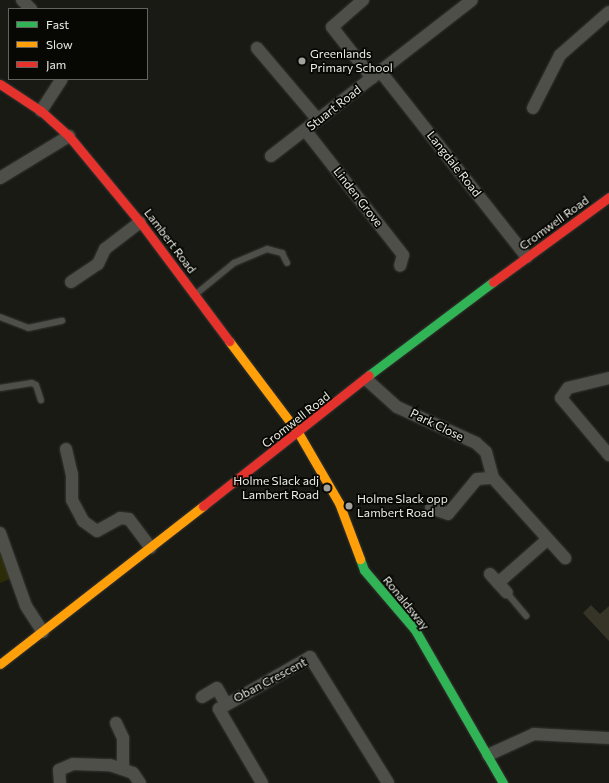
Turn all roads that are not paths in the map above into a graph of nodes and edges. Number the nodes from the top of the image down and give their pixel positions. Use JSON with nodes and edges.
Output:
{"nodes":[{"id":1,"x":22,"y":0,"type":"edge"},
{"id":2,"x":364,"y":0,"type":"edge"},
{"id":3,"x":472,"y":0,"type":"edge"},
{"id":4,"x":30,"y":8,"type":"edge"},
{"id":5,"x":609,"y":12,"type":"edge"},
{"id":6,"x":257,"y":48,"type":"dead end"},
{"id":7,"x":376,"y":75,"type":"junction"},
{"id":8,"x":61,"y":80,"type":"edge"},
{"id":9,"x":0,"y":84,"type":"edge"},
{"id":10,"x":533,"y":108,"type":"dead end"},
{"id":11,"x":41,"y":111,"type":"junction"},
{"id":12,"x":318,"y":120,"type":"junction"},
{"id":13,"x":305,"y":130,"type":"junction"},
{"id":14,"x":69,"y":136,"type":"junction"},
{"id":15,"x":271,"y":156,"type":"dead end"},
{"id":16,"x":0,"y":178,"type":"edge"},
{"id":17,"x":609,"y":197,"type":"edge"},
{"id":18,"x":140,"y":222,"type":"junction"},
{"id":19,"x":527,"y":257,"type":"junction"},
{"id":20,"x":287,"y":263,"type":"dead end"},
{"id":21,"x":400,"y":266,"type":"dead end"},
{"id":22,"x":71,"y":282,"type":"dead end"},
{"id":23,"x":195,"y":294,"type":"junction"},
{"id":24,"x":0,"y":317,"type":"edge"},
{"id":25,"x":62,"y":322,"type":"dead end"},
{"id":26,"x":609,"y":378,"type":"edge"},
{"id":27,"x":366,"y":380,"type":"junction"},
{"id":28,"x":0,"y":388,"type":"edge"},
{"id":29,"x":41,"y":400,"type":"dead end"},
{"id":30,"x":299,"y":434,"type":"junction"},
{"id":31,"x":66,"y":449,"type":"dead end"},
{"id":32,"x":609,"y":455,"type":"edge"},
{"id":33,"x":493,"y":478,"type":"junction"},
{"id":34,"x":432,"y":508,"type":"dead end"},
{"id":35,"x":0,"y":533,"type":"edge"},
{"id":36,"x":547,"y":540,"type":"junction"},
{"id":37,"x":151,"y":548,"type":"junction"},
{"id":38,"x":565,"y":558,"type":"dead end"},
{"id":39,"x":507,"y":594,"type":"joint"},
{"id":40,"x":526,"y":616,"type":"dead end"},
{"id":41,"x":43,"y":632,"type":"junction"},
{"id":42,"x":0,"y":664,"type":"edge"},
{"id":43,"x":202,"y":697,"type":"dead end"},
{"id":44,"x":226,"y":704,"type":"junction"},
{"id":45,"x":116,"y":723,"type":"dead end"},
{"id":46,"x":609,"y":738,"type":"edge"},
{"id":47,"x":488,"y":755,"type":"junction"},
{"id":48,"x":123,"y":769,"type":"junction"},
{"id":49,"x":60,"y":783,"type":"edge"},
{"id":50,"x":140,"y":783,"type":"edge"},
{"id":51,"x":262,"y":783,"type":"edge"},
{"id":52,"x":388,"y":783,"type":"edge"},
{"id":53,"x":503,"y":783,"type":"edge"}],
"edges":[{"from":1,"to":4,"type":"street"},
{"from":2,"to":7,"type":"street","name":"Langdale Road"},
{"from":3,"to":7,"type":"street","name":"Stuart Road"},
{"from":5,"to":10,"type":"street"},
{"from":6,"to":12,"type":"street"},
{"from":7,"to":12,"type":"street","name":"Stuart Road"},
{"from":7,"to":19,"type":"street","name":"Langdale Road"},
{"from":8,"to":11,"type":"street"},
{"from":9,"to":11,"type":"street","name":"Lambert Road"},
{"from":11,"to":14,"type":"street","name":"Lambert Road"},
{"from":12,"to":13,"type":"street","name":"Stuart Road"},
{"from":13,"to":15,"type":"street","name":"Stuart Road"},
{"from":13,"to":21,"type":"street","name":"Linden Grove"},
{"from":14,"to":16,"type":"street"},
{"from":14,"to":18,"type":"street","name":"Lambert Road"},
{"from":17,"to":19,"type":"street","name":"Cromwell Road"},
{"from":18,"to":22,"type":"street"},
{"from":18,"to":23,"type":"street","name":"Lambert Road"},
{"from":19,"to":27,"type":"street","name":"Cromwell Road"},
{"from":20,"to":23,"type":"lane"},
{"from":23,"to":30,"type":"street","name":"Lambert Road"},
{"from":24,"to":25,"type":"lane"},
{"from":26,"to":32,"type":"street"},
{"from":27,"to":30,"type":"street","name":"Cromwell Road"},
{"from":27,"to":33,"type":"street","name":"Park Close"},
{"from":28,"to":29,"type":"lane"},
{"from":30,"to":37,"type":"street","name":"Cromwell Road"},
{"from":30,"to":47,"type":"street","name":"Ronaldsway"},
{"from":31,"to":37,"type":"street"},
{"from":33,"to":34,"type":"street"},
{"from":33,"to":36,"type":"street","name":"Park Close"},
{"from":35,"to":41,"type":"street"},
{"from":36,"to":38,"type":"street","name":"Park Close"},
{"from":36,"to":39,"type":"street"},
{"from":37,"to":41,"type":"street","name":"Cromwell Road"},
{"from":39,"to":40,"type":"lane"},
{"from":41,"to":42,"type":"street","name":"Cromwell Road"},
{"from":43,"to":44,"type":"street"},
{"from":44,"to":51,"type":"street","name":"Oban Crescent"},
{"from":44,"to":52,"type":"street","name":"Oban Crescent"},
{"from":45,"to":48,"type":"street"},
{"from":46,"to":47,"type":"street"},
{"from":47,"to":53,"type":"street","name":"Ronaldsway"},
{"from":48,"to":49,"type":"street"},
{"from":48,"to":50,"type":"street"}]}
